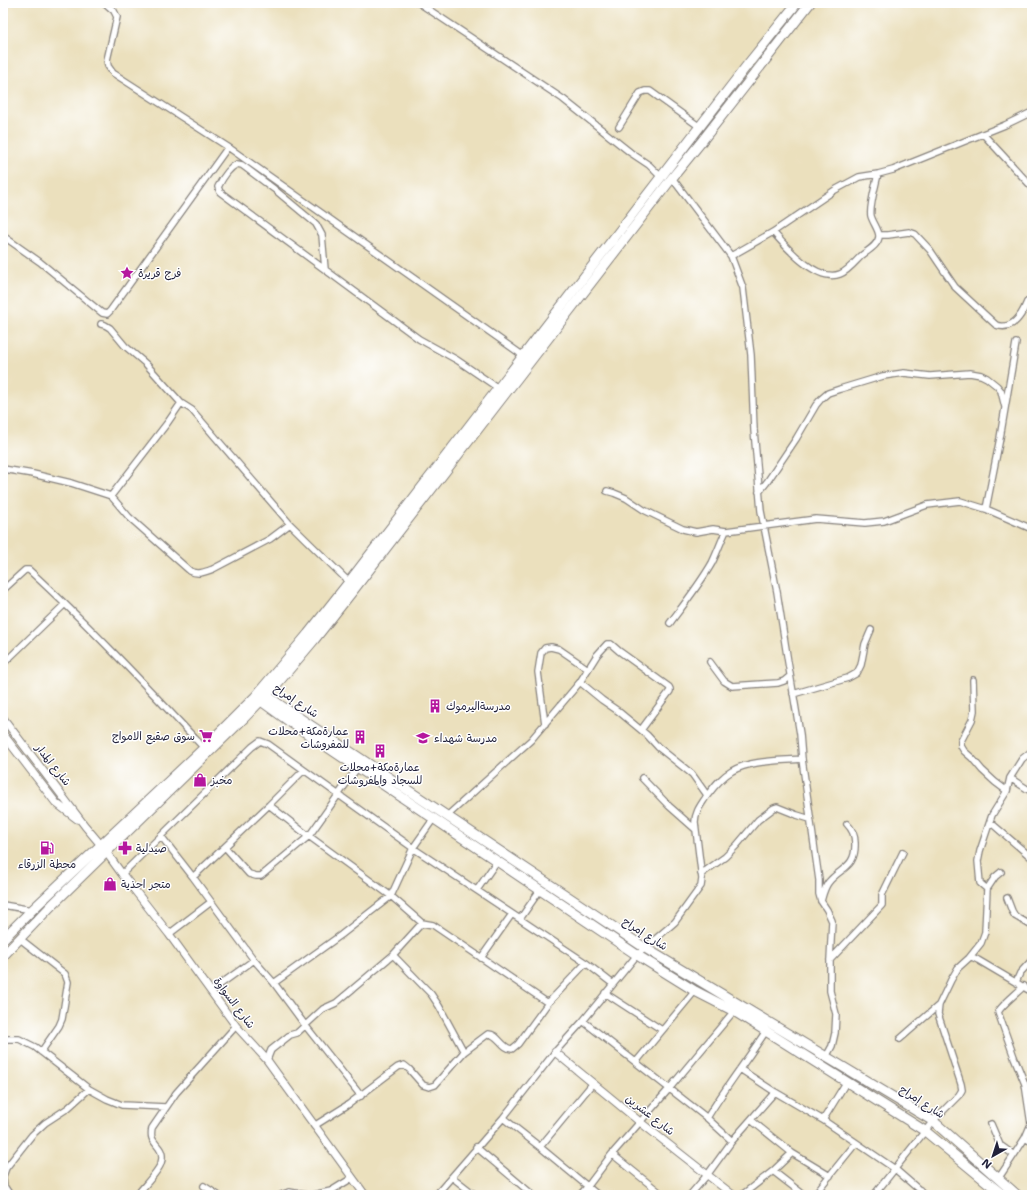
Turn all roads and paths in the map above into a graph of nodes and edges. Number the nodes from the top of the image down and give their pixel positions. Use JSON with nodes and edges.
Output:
{"nodes":[{"id":1,"x":105,"y":3,"type":"edge"},
{"id":2,"x":419,"y":3,"type":"edge"},
{"id":3,"x":797,"y":3,"type":"edge"},
{"id":4,"x":810,"y":3,"type":"edge"},
{"id":5,"x":1032,"y":112,"type":"edge"},
{"id":6,"x":619,"y":127,"type":"dead end"},
{"id":7,"x":700,"y":127,"type":"junction"},
{"id":8,"x":983,"y":134,"type":"junction"},
{"id":9,"x":694,"y":135,"type":"junction"},
{"id":10,"x":702,"y":141,"type":"junction"},
{"id":11,"x":228,"y":147,"type":"junction"},
{"id":12,"x":878,"y":174,"type":"junction"},
{"id":13,"x":661,"y":177,"type":"junction"},
{"id":14,"x":672,"y":178,"type":"junction"},
{"id":15,"x":1032,"y":187,"type":"edge"},
{"id":16,"x":772,"y":232,"type":"junction"},
{"id":17,"x":880,"y":235,"type":"junction"},
{"id":18,"x":3,"y":236,"type":"edge"},
{"id":19,"x":731,"y":256,"type":"junction"},
{"id":20,"x":325,"y":269,"type":"junction"},
{"id":21,"x":1028,"y":302,"type":"dead end"},
{"id":22,"x":101,"y":324,"type":"dead end"},
{"id":23,"x":1016,"y":343,"type":"dead end"},
{"id":24,"x":527,"y":359,"type":"junction"},
{"id":25,"x":502,"y":391,"type":"junction"},
{"id":26,"x":181,"y":403,"type":"junction"},
{"id":27,"x":1005,"y":407,"type":"junction"},
{"id":28,"x":3,"y":469,"type":"edge"},
{"id":29,"x":607,"y":491,"type":"dead end"},
{"id":30,"x":759,"y":492,"type":"junction"},
{"id":31,"x":111,"y":496,"type":"junction"},
{"id":32,"x":986,"y":509,"type":"junction"},
{"id":33,"x":290,"y":524,"type":"junction"},
{"id":34,"x":764,"y":525,"type":"junction"},
{"id":35,"x":1032,"y":529,"type":"edge"},
{"id":36,"x":726,"y":531,"type":"junction"},
{"id":37,"x":352,"y":585,"type":"junction"},
{"id":38,"x":3,"y":590,"type":"edge"},
{"id":39,"x":65,"y":604,"type":"junction"},
{"id":40,"x":670,"y":623,"type":"dead end"},
{"id":41,"x":871,"y":630,"type":"dead end"},
{"id":42,"x":710,"y":662,"type":"dead end"},
{"id":43,"x":3,"y":664,"type":"edge"},
{"id":44,"x":588,"y":669,"type":"junction"},
{"id":45,"x":790,"y":676,"type":"junction"},
{"id":46,"x":973,"y":680,"type":"dead end"},
{"id":47,"x":580,"y":682,"type":"junction"},
{"id":48,"x":793,"y":694,"type":"junction"},
{"id":49,"x":261,"y":696,"type":"junction"},
{"id":50,"x":3,"y":718,"type":"edge"},
{"id":51,"x":545,"y":724,"type":"junction"},
{"id":52,"x":641,"y":730,"type":"junction"},
{"id":53,"x":3,"y":734,"type":"edge"},
{"id":54,"x":204,"y":748,"type":"junction"},
{"id":55,"x":1032,"y":751,"type":"edge"},
{"id":56,"x":802,"y":759,"type":"junction"},
{"id":57,"x":358,"y":767,"type":"junction"},
{"id":58,"x":304,"y":770,"type":"junction"},
{"id":59,"x":642,"y":778,"type":"dead end"},
{"id":60,"x":1010,"y":778,"type":"junction"},
{"id":61,"x":1007,"y":791,"type":"junction"},
{"id":62,"x":1032,"y":792,"type":"edge"},
{"id":63,"x":339,"y":795,"type":"junction"},
{"id":64,"x":707,"y":795,"type":"junction"},
{"id":65,"x":269,"y":805,"type":"junction"},
{"id":66,"x":447,"y":816,"type":"junction"},
{"id":67,"x":434,"y":818,"type":"junction"},
{"id":68,"x":810,"y":819,"type":"junction"},
{"id":69,"x":990,"y":822,"type":"junction"},
{"id":70,"x":847,"y":824,"type":"dead end"},
{"id":71,"x":85,"y":826,"type":"junction"},
{"id":72,"x":696,"y":829,"type":"junction"},
{"id":73,"x":161,"y":836,"type":"junction"},
{"id":74,"x":308,"y":836,"type":"junction"},
{"id":75,"x":225,"y":847,"type":"junction"},
{"id":76,"x":414,"y":848,"type":"junction"},
{"id":77,"x":104,"y":849,"type":"junction"},
{"id":78,"x":903,"y":852,"type":"dead end"},
{"id":79,"x":1032,"y":858,"type":"edge"},
{"id":80,"x":497,"y":861,"type":"junction"},
{"id":81,"x":1001,"y":872,"type":"dead end"},
{"id":82,"x":122,"y":874,"type":"junction"},
{"id":83,"x":701,"y":874,"type":"junction"},
{"id":84,"x":193,"y":877,"type":"junction"},
{"id":85,"x":987,"y":889,"type":"junction"},
{"id":86,"x":477,"y":890,"type":"junction"},
{"id":87,"x":540,"y":890,"type":"junction"},
{"id":88,"x":391,"y":896,"type":"junction"},
{"id":89,"x":1006,"y":898,"type":"dead end"},
{"id":90,"x":821,"y":901,"type":"junction"},
{"id":91,"x":212,"y":902,"type":"junction"},
{"id":92,"x":3,"y":905,"type":"edge"},
{"id":93,"x":32,"y":910,"type":"junction"},
{"id":94,"x":512,"y":914,"type":"junction"},
{"id":95,"x":520,"y":919,"type":"junction"},
{"id":96,"x":422,"y":923,"type":"junction"},
{"id":97,"x":1032,"y":926,"type":"edge"},
{"id":98,"x":169,"y":934,"type":"junction"},
{"id":99,"x":19,"y":938,"type":"junction"},
{"id":100,"x":3,"y":939,"type":"edge"},
{"id":101,"x":645,"y":948,"type":"junction"},
{"id":102,"x":393,"y":955,"type":"junction"},
{"id":103,"x":638,"y":955,"type":"junction"},
{"id":104,"x":3,"y":956,"type":"edge"},
{"id":105,"x":481,"y":958,"type":"junction"},
{"id":106,"x":969,"y":958,"type":"junction"},
{"id":107,"x":254,"y":960,"type":"junction"},
{"id":108,"x":830,"y":960,"type":"junction"},
{"id":109,"x":1032,"y":960,"type":"edge"},
{"id":110,"x":586,"y":963,"type":"junction"},
{"id":111,"x":1016,"y":982,"type":"junction"},
{"id":112,"x":274,"y":983,"type":"junction"},
{"id":113,"x":612,"y":984,"type":"junction"},
{"id":114,"x":1024,"y":986,"type":"junction"},
{"id":115,"x":212,"y":991,"type":"junction"},
{"id":116,"x":695,"y":991,"type":"junction"},
{"id":117,"x":1032,"y":992,"type":"edge"},
{"id":118,"x":605,"y":993,"type":"junction"},
{"id":119,"x":548,"y":1003,"type":"junction"},
{"id":120,"x":939,"y":1004,"type":"junction"},
{"id":121,"x":734,"y":1011,"type":"junction"},
{"id":122,"x":583,"y":1021,"type":"junction"},
{"id":123,"x":305,"y":1025,"type":"junction"},
{"id":124,"x":236,"y":1026,"type":"junction"},
{"id":125,"x":662,"y":1030,"type":"junction"},
{"id":126,"x":766,"y":1031,"type":"junction"},
{"id":127,"x":900,"y":1039,"type":"dead end"},
{"id":128,"x":3,"y":1040,"type":"edge"},
{"id":129,"x":41,"y":1052,"type":"junction"},
{"id":130,"x":464,"y":1052,"type":"junction"},
{"id":131,"x":555,"y":1052,"type":"junction"},
{"id":132,"x":826,"y":1057,"type":"junction"},
{"id":133,"x":267,"y":1060,"type":"junction"},
{"id":134,"x":636,"y":1062,"type":"junction"},
{"id":135,"x":740,"y":1069,"type":"junction"},
{"id":136,"x":847,"y":1082,"type":"junction"},
{"id":137,"x":593,"y":1083,"type":"junction"},
{"id":138,"x":89,"y":1089,"type":"junction"},
{"id":139,"x":670,"y":1089,"type":"junction"},
{"id":140,"x":775,"y":1092,"type":"junction"},
{"id":141,"x":361,"y":1096,"type":"junction"},
{"id":142,"x":1030,"y":1102,"type":"edge"},
{"id":143,"x":166,"y":1107,"type":"junction"},
{"id":144,"x":503,"y":1118,"type":"junction"},
{"id":145,"x":707,"y":1118,"type":"junction"},
{"id":146,"x":751,"y":1120,"type":"junction"},
{"id":147,"x":823,"y":1120,"type":"junction"},
{"id":148,"x":933,"y":1121,"type":"junction"},
{"id":149,"x":640,"y":1122,"type":"junction"},
{"id":150,"x":991,"y":1124,"type":"dead end"},
{"id":151,"x":314,"y":1126,"type":"junction"},
{"id":152,"x":925,"y":1131,"type":"junction"},
{"id":153,"x":1025,"y":1138,"type":"junction"},
{"id":154,"x":732,"y":1141,"type":"junction"},
{"id":155,"x":1032,"y":1142,"type":"edge"},
{"id":156,"x":856,"y":1143,"type":"junction"},
{"id":157,"x":476,"y":1147,"type":"junction"},
{"id":158,"x":540,"y":1147,"type":"junction"},
{"id":159,"x":792,"y":1152,"type":"junction"},
{"id":160,"x":612,"y":1154,"type":"junction"},
{"id":161,"x":1014,"y":1156,"type":"junction"},
{"id":162,"x":895,"y":1169,"type":"junction"},
{"id":163,"x":772,"y":1170,"type":"junction"},
{"id":164,"x":708,"y":1174,"type":"junction"},
{"id":165,"x":3,"y":1176,"type":"edge"},
{"id":166,"x":830,"y":1176,"type":"junction"},
{"id":167,"x":452,"y":1177,"type":"junction"},
{"id":168,"x":352,"y":1178,"type":"junction"},
{"id":169,"x":3,"y":1179,"type":"edge"},
{"id":170,"x":998,"y":1179,"type":"junction"},
{"id":171,"x":204,"y":1186,"type":"dead end"},
{"id":172,"x":588,"y":1186,"type":"junction"},
{"id":173,"x":918,"y":1193,"type":"edge"},
{"id":174,"x":363,"y":1194,"type":"edge"},
{"id":175,"x":10,"y":1195,"type":"edge"},
{"id":176,"x":137,"y":1195,"type":"edge"},
{"id":177,"x":218,"y":1195,"type":"edge"},
{"id":178,"x":282,"y":1195,"type":"edge"},
{"id":179,"x":306,"y":1195,"type":"edge"},
{"id":180,"x":313,"y":1195,"type":"edge"},
{"id":181,"x":436,"y":1195,"type":"edge"},
{"id":182,"x":475,"y":1195,"type":"edge"},
{"id":183,"x":533,"y":1195,"type":"edge"},
{"id":184,"x":580,"y":1195,"type":"edge"},
{"id":185,"x":598,"y":1195,"type":"edge"},
{"id":186,"x":663,"y":1195,"type":"edge"},
{"id":187,"x":690,"y":1195,"type":"edge"},
{"id":188,"x":733,"y":1195,"type":"edge"},
{"id":189,"x":742,"y":1195,"type":"edge"},
{"id":190,"x":804,"y":1195,"type":"edge"},
{"id":191,"x":814,"y":1195,"type":"edge"},
{"id":192,"x":874,"y":1195,"type":"edge"},
{"id":193,"x":925,"y":1195,"type":"edge"},
{"id":194,"x":1003,"y":1195,"type":"edge"},
{"id":195,"x":1017,"y":1195,"type":"edge"}],
"edges":[{"from":1,"to":11,"type":"street"},
{"from":2,"to":13,"type":"street"},
{"from":3,"to":7,"type":"main road"},
{"from":4,"to":10,"type":"main road"},
{"from":5,"to":8,"type":"street"},
{"from":6,"to":7,"type":"street"},
{"from":7,"to":9,"type":"main road"},
{"from":8,"to":12,"type":"street"},
{"from":8,"to":15,"type":"street"},
{"from":9,"to":10,"type":"main road"},
{"from":9,"to":13,"type":"main road"},
{"from":10,"to":14,"type":"main road"},
{"from":11,"to":18,"type":"street"},
{"from":11,"to":24,"type":"street"},
{"from":12,"to":16,"type":"street"},
{"from":12,"to":17,"type":"street"},
{"from":13,"to":24,"type":"main road"},
{"from":14,"to":19,"type":"street"},
{"from":14,"to":24,"type":"main road"},
{"from":16,"to":17,"type":"street"},
{"from":16,"to":19,"type":"street"},
{"from":17,"to":21,"type":"street"},
{"from":19,"to":30,"type":"street"},
{"from":20,"to":20,"type":"street"},
{"from":20,"to":25,"type":"street"},
{"from":22,"to":26,"type":"street"},
{"from":23,"to":27,"type":"street"},
{"from":24,"to":25,"type":"main road"},
{"from":25,"to":37,"type":"main road"},
{"from":26,"to":31,"type":"street"},
{"from":26,"to":33,"type":"street"},
{"from":27,"to":30,"type":"street"},
{"from":27,"to":32,"type":"street"},
{"from":28,"to":31,"type":"street"},
{"from":29,"to":36,"type":"street"},
{"from":30,"to":34,"type":"street"},
{"from":31,"to":33,"type":"street"},
{"from":32,"to":34,"type":"street"},
{"from":32,"to":35,"type":"street"},
{"from":33,"to":37,"type":"street"},
{"from":34,"to":36,"type":"street"},
{"from":34,"to":45,"type":"street"},
{"from":36,"to":40,"type":"street"},
{"from":37,"to":49,"type":"main road"},
{"from":38,"to":39,"type":"street"},
{"from":39,"to":43,"type":"street"},
{"from":39,"to":54,"type":"street"},
{"from":41,"to":48,"type":"street"},
{"from":42,"to":45,"type":"street"},
{"from":44,"to":47,"type":"street"},
{"from":44,"to":51,"type":"street"},
{"from":44,"to":52,"type":"street"},
{"from":45,"to":48,"type":"street"},
{"from":46,"to":61,"type":"street"},
{"from":47,"to":51,"type":"street"},
{"from":47,"to":52,"type":"street"},
{"from":48,"to":56,"type":"street"},
{"from":49,"to":54,"type":"main road"},
{"from":49,"to":57,"type":"main road","name":"شارع إمراح"},
{"from":49,"to":66,"type":"main road","name":"شارع إمراح"},
{"from":49,"to":77,"type":"main road"},
{"from":50,"to":71,"type":"street","name":"شارع المدار"},
{"from":51,"to":66,"type":"street"},
{"from":52,"to":64,"type":"street"},
{"from":53,"to":71,"type":"street"},
{"from":54,"to":77,"type":"main road"},
{"from":55,"to":60,"type":"street"},
{"from":56,"to":64,"type":"street"},
{"from":56,"to":68,"type":"street"},
{"from":57,"to":63,"type":"street"},
{"from":57,"to":67,"type":"main road","name":"شارع إمراح"},
{"from":58,"to":63,"type":"street"},
{"from":58,"to":65,"type":"street"},
{"from":58,"to":73,"type":"street"},
{"from":59,"to":72,"type":"street"},
{"from":60,"to":61,"type":"street"},
{"from":60,"to":62,"type":"street"},
{"from":61,"to":69,"type":"street"},
{"from":63,"to":74,"type":"street"},
{"from":63,"to":76,"type":"street"},
{"from":64,"to":72,"type":"street"},
{"from":65,"to":74,"type":"street"},
{"from":65,"to":75,"type":"street"},
{"from":66,"to":101,"type":"main road","name":"شارع إمراح"},
{"from":67,"to":76,"type":"street"},
{"from":67,"to":80,"type":"main road","name":"شارع إمراح"},
{"from":68,"to":83,"type":"street"},
{"from":68,"to":90,"type":"street"},
{"from":69,"to":79,"type":"street"},
{"from":69,"to":85,"type":"street"},
{"from":70,"to":90,"type":"street"},
{"from":71,"to":77,"type":"street","name":"شارع السواوة"},
{"from":72,"to":83,"type":"street"},
{"from":73,"to":82,"type":"street"},
{"from":73,"to":84,"type":"street"},
{"from":74,"to":75,"type":"street"},
{"from":74,"to":88,"type":"street"},
{"from":75,"to":84,"type":"street"},
{"from":76,"to":86,"type":"street"},
{"from":76,"to":88,"type":"street"},
{"from":77,"to":82,"type":"street","name":"شارع السواوة"},
{"from":77,"to":93,"type":"main road"},
{"from":77,"to":99,"type":"main road"},
{"from":78,"to":108,"type":"street"},
{"from":80,"to":86,"type":"street"},
{"from":80,"to":87,"type":"main road","name":"شارع إمراح"},
{"from":81,"to":85,"type":"street"},
{"from":82,"to":98,"type":"street","name":"شارع السواوة"},
{"from":83,"to":101,"type":"street"},
{"from":84,"to":91,"type":"street"},
{"from":85,"to":106,"type":"street"},
{"from":86,"to":94,"type":"street"},
{"from":87,"to":95,"type":"street"},
{"from":87,"to":103,"type":"main road","name":"شارع إمراح"},
{"from":88,"to":96,"type":"street"},
{"from":88,"to":112,"type":"street"},
{"from":89,"to":97,"type":"street"},
{"from":90,"to":108,"type":"street"},
{"from":91,"to":98,"type":"street"},
{"from":91,"to":107,"type":"street"},
{"from":92,"to":93,"type":"street"},
{"from":93,"to":100,"type":"main road"},
{"from":94,"to":95,"type":"street"},
{"from":94,"to":105,"type":"street"},
{"from":95,"to":110,"type":"street"},
{"from":96,"to":102,"type":"street"},
{"from":96,"to":105,"type":"street"},
{"from":98,"to":115,"type":"street","name":"شارع السواوة"},
{"from":99,"to":104,"type":"main road"},
{"from":99,"to":129,"type":"street"},
{"from":101,"to":103,"type":"street"},
{"from":101,"to":132,"type":"main road","name":"شارع إمراح"},
{"from":102,"to":123,"type":"street"},
{"from":102,"to":130,"type":"street"},
{"from":103,"to":113,"type":"street"},
{"from":103,"to":116,"type":"main road","name":"شارع إمراح"},
{"from":105,"to":119,"type":"street"},
{"from":106,"to":111,"type":"street"},
{"from":106,"to":120,"type":"street"},
{"from":107,"to":112,"type":"street"},
{"from":107,"to":115,"type":"street"},
{"from":108,"to":132,"type":"street"},
{"from":109,"to":111,"type":"street"},
{"from":110,"to":113,"type":"street"},
{"from":110,"to":119,"type":"street"},
{"from":111,"to":114,"type":"street"},
{"from":112,"to":123,"type":"street"},
{"from":113,"to":118,"type":"street"},
{"from":114,"to":117,"type":"street"},
{"from":114,"to":142,"type":"street"},
{"from":115,"to":124,"type":"street","name":"شارع السواوة"},
{"from":116,"to":121,"type":"main road","name":"شارع إمراح"},
{"from":116,"to":125,"type":"street"},
{"from":118,"to":122,"type":"street"},
{"from":118,"to":125,"type":"street"},
{"from":119,"to":130,"type":"street"},
{"from":120,"to":127,"type":"street"},
{"from":120,"to":148,"type":"street"},
{"from":121,"to":126,"type":"main road","name":"شارع إمراح"},
{"from":121,"to":139,"type":"street"},
{"from":122,"to":131,"type":"street"},
{"from":122,"to":134,"type":"street"},
{"from":123,"to":133,"type":"street"},
{"from":123,"to":141,"type":"street"},
{"from":124,"to":133,"type":"street","name":"شارع السواوة"},
{"from":124,"to":143,"type":"street"},
{"from":125,"to":134,"type":"street"},
{"from":126,"to":135,"type":"street"},
{"from":126,"to":136,"type":"main road","name":"شارع إمراح"},
{"from":128,"to":129,"type":"street"},
{"from":129,"to":138,"type":"street"},
{"from":130,"to":141,"type":"street"},
{"from":131,"to":137,"type":"street","name":"شارع عشرين"},
{"from":131,"to":144,"type":"street"},
{"from":132,"to":148,"type":"main road","name":"شارع إمراح"},
{"from":133,"to":151,"type":"street","name":"شارع السواوة"},
{"from":134,"to":139,"type":"street"},
{"from":135,"to":140,"type":"street"},
{"from":135,"to":145,"type":"street"},
{"from":136,"to":147,"type":"street"},
{"from":136,"to":152,"type":"main road","name":"شارع إمراح"},
{"from":137,"to":149,"type":"street","name":"شارع عشرين"},
{"from":137,"to":158,"type":"street"},
{"from":138,"to":143,"type":"street"},
{"from":138,"to":165,"type":"street"},
{"from":139,"to":145,"type":"street"},
{"from":139,"to":149,"type":"street"},
{"from":140,"to":146,"type":"street"},
{"from":140,"to":147,"type":"street"},
{"from":141,"to":151,"type":"street"},
{"from":142,"to":153,"type":"street"},
{"from":143,"to":176,"type":"street"},
{"from":144,"to":157,"type":"street"},
{"from":144,"to":158,"type":"street"},
{"from":145,"to":154,"type":"street"},
{"from":146,"to":154,"type":"street"},
{"from":146,"to":159,"type":"street"},
{"from":147,"to":156,"type":"street"},
{"from":148,"to":152,"type":"street"},
{"from":148,"to":170,"type":"main road","name":"شارع إمراح"},
{"from":149,"to":160,"type":"street"},
{"from":149,"to":164,"type":"street","name":"شارع عشرين"},
{"from":150,"to":161,"type":"street"},
{"from":151,"to":168,"type":"street","name":"شارع السواوة"},
{"from":152,"to":162,"type":"street"},
{"from":152,"to":194,"type":"main road","name":"شارع إمراح"},
{"from":153,"to":155,"type":"street"},
{"from":153,"to":161,"type":"street"},
{"from":154,"to":164,"type":"street"},
{"from":156,"to":162,"type":"street"},
{"from":156,"to":166,"type":"street"},
{"from":157,"to":167,"type":"street"},
{"from":157,"to":183,"type":"street"},
{"from":158,"to":172,"type":"street"},
{"from":159,"to":163,"type":"street"},
{"from":159,"to":166,"type":"street"},
{"from":160,"to":172,"type":"street"},
{"from":160,"to":186,"type":"street"},
{"from":161,"to":170,"type":"street"},
{"from":162,"to":173,"type":"street"},
{"from":162,"to":192,"type":"street"},
{"from":163,"to":189,"type":"street"},
{"from":163,"to":190,"type":"street"},
{"from":164,"to":187,"type":"street"},
{"from":164,"to":188,"type":"street","name":"شارع عشرين"},
{"from":166,"to":191,"type":"street"},
{"from":167,"to":181,"type":"street"},
{"from":167,"to":182,"type":"street"},
{"from":168,"to":174,"type":"street","name":"شارع السواوة"},
{"from":168,"to":180,"type":"street"},
{"from":169,"to":175,"type":"street"},
{"from":170,"to":195,"type":"main road","name":"شارع إمراح"},
{"from":171,"to":177,"type":"street"},
{"from":172,"to":184,"type":"street"},
{"from":172,"to":185,"type":"street"},
{"from":173,"to":193,"type":"street"},
{"from":178,"to":179,"type":"street"}]}
